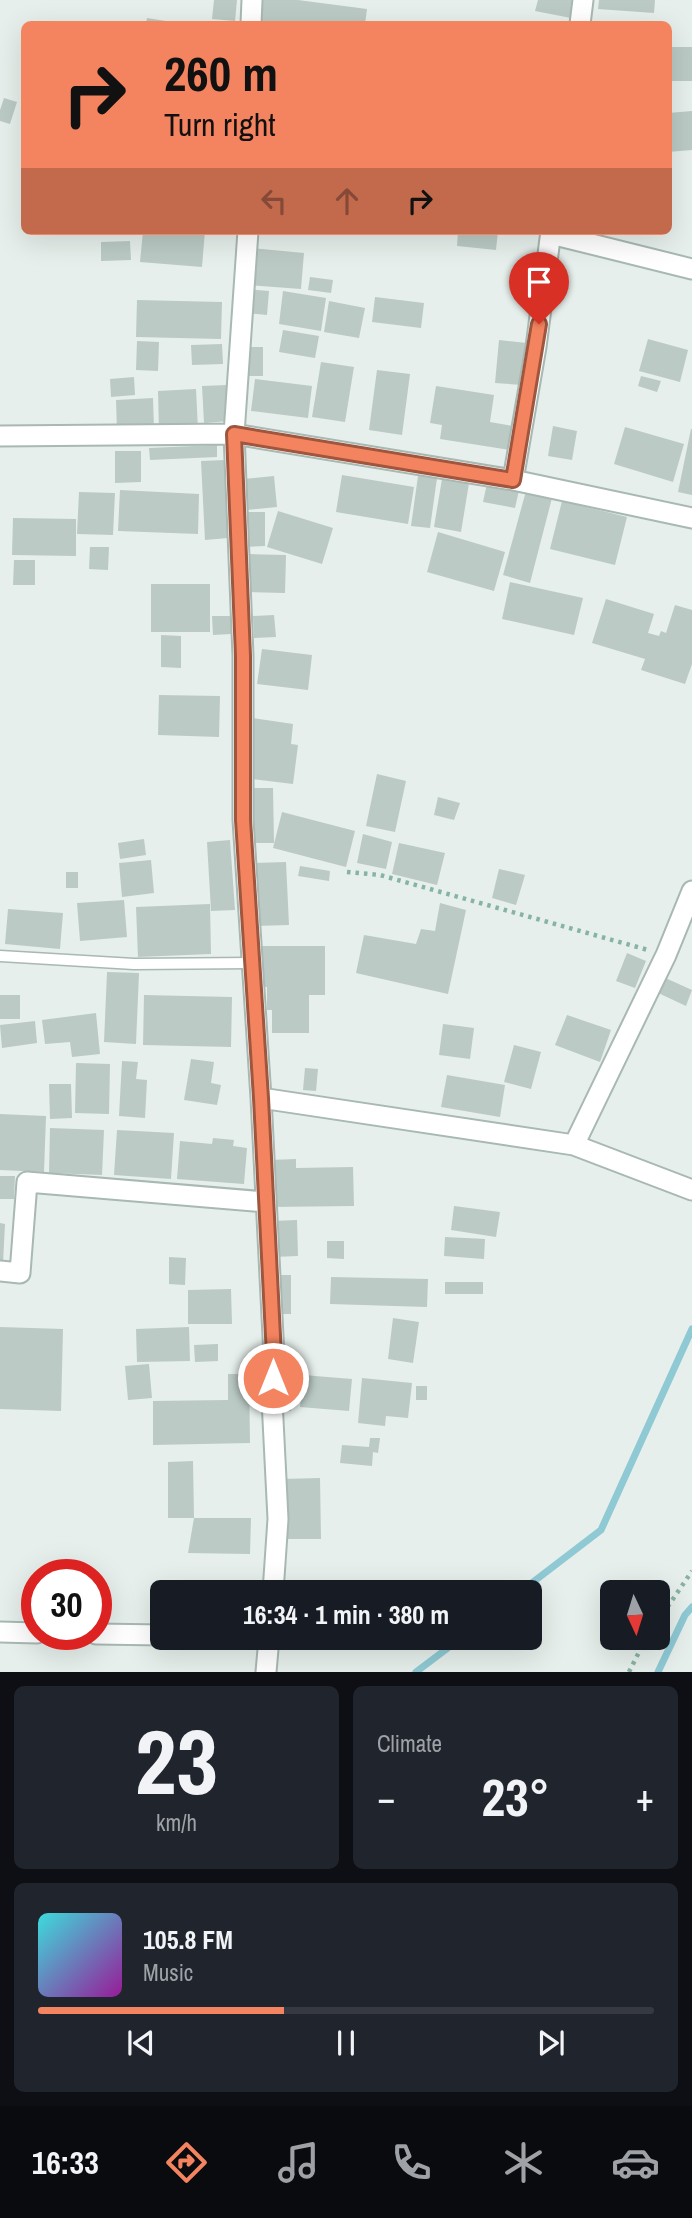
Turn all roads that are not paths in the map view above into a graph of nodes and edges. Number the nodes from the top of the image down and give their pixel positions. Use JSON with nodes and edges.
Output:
{"nodes":[{"id":1,"x":252,"y":0,"type":"edge"},
{"id":2,"x":583,"y":0,"type":"edge"},
{"id":3,"x":251,"y":21,"type":"edge"},
{"id":4,"x":580,"y":21,"type":"edge"},
{"id":5,"x":248,"y":235,"type":"edge"},
{"id":6,"x":551,"y":235,"type":"edge"},
{"id":7,"x":562,"y":235,"type":"edge"},
{"id":8,"x":692,"y":269,"type":"edge"},
{"id":9,"x":234,"y":434,"type":"junction"},
{"id":10,"x":0,"y":436,"type":"edge"},
{"id":11,"x":513,"y":480,"type":"junction"},
{"id":12,"x":692,"y":518,"type":"edge"},
{"id":13,"x":692,"y":891,"type":"edge"},
{"id":14,"x":0,"y":956,"type":"edge"},
{"id":15,"x":252,"y":963,"type":"junction"},
{"id":16,"x":261,"y":1098,"type":"junction"},
{"id":17,"x":574,"y":1145,"type":"junction"},
{"id":18,"x":692,"y":1190,"type":"edge"},
{"id":19,"x":266,"y":1202,"type":"junction"},
{"id":20,"x":0,"y":1271,"type":"edge"},
{"id":21,"x":274,"y":1580,"type":"edge"},
{"id":22,"x":0,"y":1632,"type":"edge"},
{"id":23,"x":21,"y":1633,"type":"edge"},
{"id":24,"x":112,"y":1634,"type":"edge"},
{"id":25,"x":150,"y":1635,"type":"edge"},
{"id":26,"x":268,"y":1650,"type":"edge"},
{"id":27,"x":267,"y":1672,"type":"edge"}],
"edges":[{"from":1,"to":3,"type":"street"},
{"from":2,"to":4,"type":"street"},
{"from":5,"to":9,"type":"street"},
{"from":6,"to":11,"type":"street"},
{"from":7,"to":8,"type":"street"},
{"from":9,"to":10,"type":"street"},
{"from":9,"to":11,"type":"street"},
{"from":9,"to":15,"type":"street"},
{"from":11,"to":12,"type":"street"},
{"from":13,"to":17,"type":"street"},
{"from":14,"to":15,"type":"lane"},
{"from":15,"to":16,"type":"street"},
{"from":16,"to":17,"type":"street"},
{"from":16,"to":19,"type":"street"},
{"from":17,"to":18,"type":"street"},
{"from":19,"to":20,"type":"street"},
{"from":19,"to":21,"type":"street"},
{"from":22,"to":23,"type":"street"},
{"from":24,"to":25,"type":"street"},
{"from":26,"to":27,"type":"street"}]}
